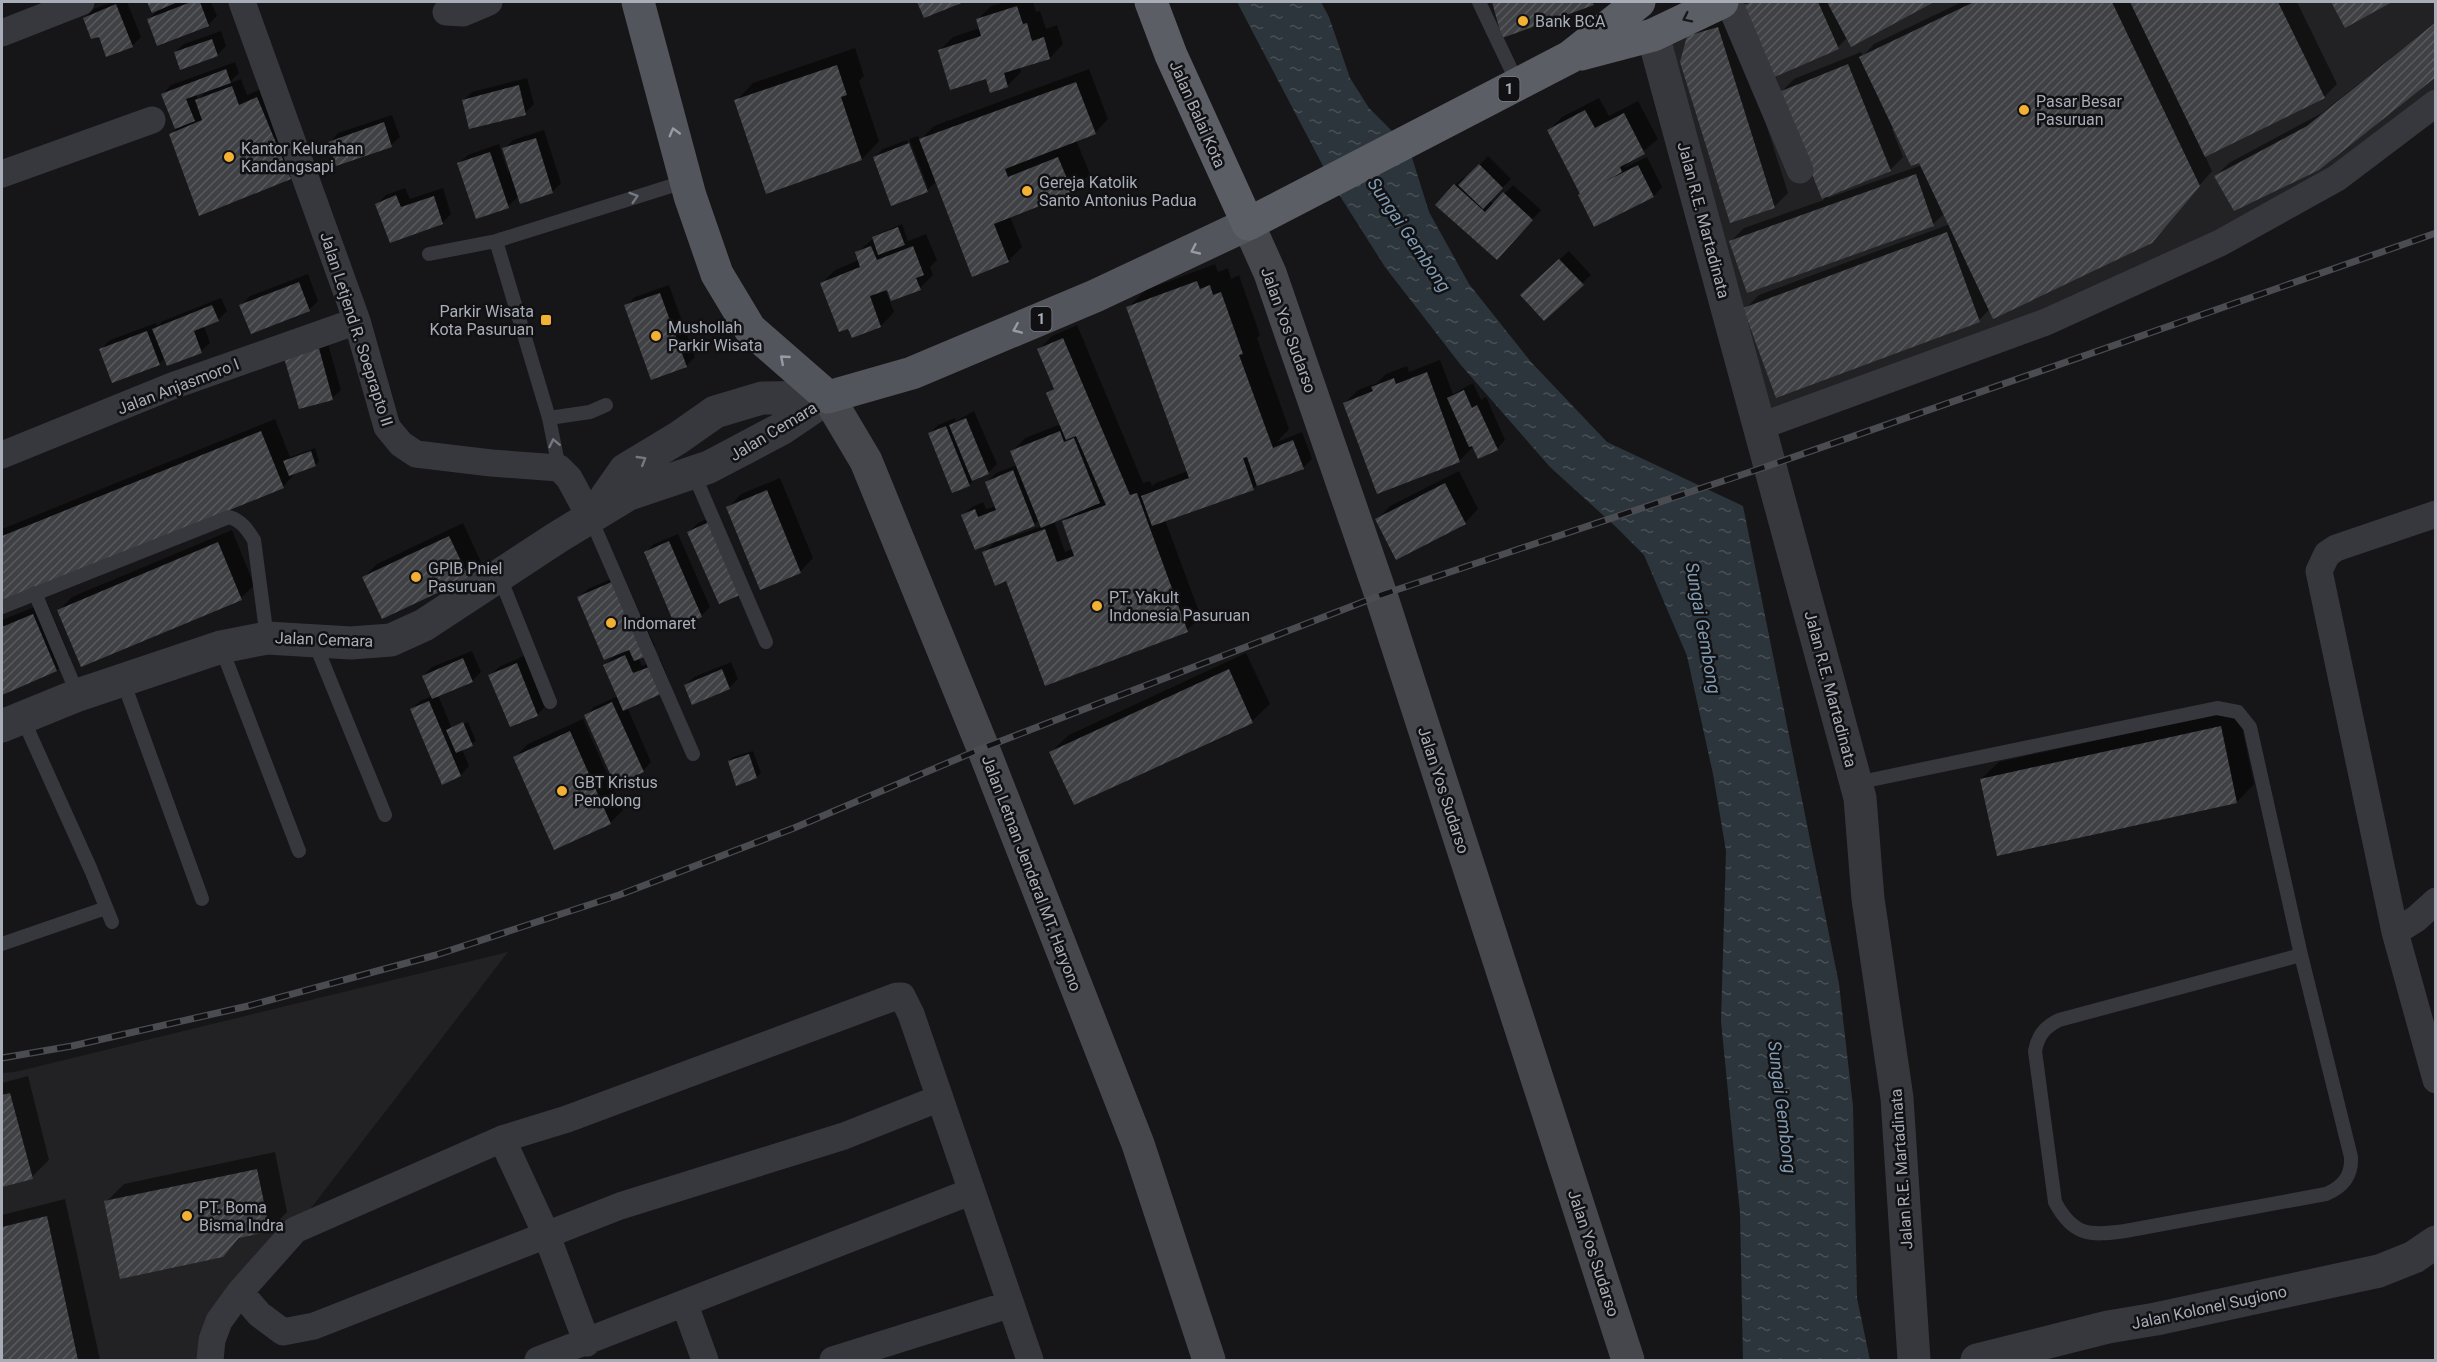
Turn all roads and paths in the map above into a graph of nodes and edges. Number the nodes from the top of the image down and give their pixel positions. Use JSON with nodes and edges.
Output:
{"nodes":[{"id":1,"x":81,"y":2,"type":"edge"},
{"id":2,"x":242,"y":2,"type":"edge"},
{"id":3,"x":489,"y":2,"type":"edge"},
{"id":4,"x":638,"y":2,"type":"edge"},
{"id":5,"x":1151,"y":2,"type":"edge"},
{"id":6,"x":1479,"y":2,"type":"edge"},
{"id":7,"x":1640,"y":2,"type":"edge"},
{"id":8,"x":1722,"y":2,"type":"edge"},
{"id":9,"x":1729,"y":2,"type":"edge"},
{"id":10,"x":446,"y":12,"type":"dead end"},
{"id":11,"x":2,"y":33,"type":"edge"},
{"id":12,"x":1653,"y":35,"type":"junction"},
{"id":13,"x":1570,"y":57,"type":"junction"},
{"id":14,"x":1518,"y":84,"type":"junction"},
{"id":15,"x":2436,"y":103,"type":"edge"},
{"id":16,"x":152,"y":120,"type":"dead end"},
{"id":17,"x":1800,"y":170,"type":"dead end"},
{"id":18,"x":2,"y":174,"type":"edge"},
{"id":19,"x":687,"y":181,"type":"junction"},
{"id":20,"x":1248,"y":224,"type":"junction"},
{"id":21,"x":496,"y":241,"type":"junction"},
{"id":22,"x":429,"y":254,"type":"dead end"},
{"id":23,"x":357,"y":321,"type":"junction"},
{"id":24,"x":828,"y":397,"type":"junction"},
{"id":25,"x":606,"y":405,"type":"dead end"},
{"id":26,"x":549,"y":418,"type":"junction"},
{"id":27,"x":1761,"y":426,"type":"junction"},
{"id":28,"x":2,"y":455,"type":"edge"},
{"id":29,"x":559,"y":468,"type":"junction"},
{"id":30,"x":693,"y":472,"type":"junction"},
{"id":31,"x":2436,"y":514,"type":"edge"},
{"id":32,"x":591,"y":519,"type":"junction"},
{"id":33,"x":500,"y":575,"type":"junction"},
{"id":34,"x":35,"y":593,"type":"junction"},
{"id":35,"x":2,"y":607,"type":"edge"},
{"id":36,"x":267,"y":638,"type":"junction"},
{"id":37,"x":313,"y":639,"type":"junction"},
{"id":38,"x":766,"y":642,"type":"dead end"},
{"id":39,"x":221,"y":647,"type":"junction"},
{"id":40,"x":123,"y":681,"type":"junction"},
{"id":41,"x":78,"y":695,"type":"junction"},
{"id":42,"x":550,"y":702,"type":"dead end"},
{"id":43,"x":12,"y":721,"type":"edge"},
{"id":44,"x":693,"y":754,"type":"dead end"},
{"id":45,"x":1856,"y":783,"type":"junction"},
{"id":46,"x":386,"y":815,"type":"dead end"},
{"id":47,"x":299,"y":851,"type":"dead end"},
{"id":48,"x":202,"y":899,"type":"dead end"},
{"id":49,"x":2436,"y":901,"type":"edge"},
{"id":50,"x":106,"y":908,"type":"junction"},
{"id":51,"x":112,"y":922,"type":"dead end"},
{"id":52,"x":2395,"y":932,"type":"junction"},
{"id":53,"x":2,"y":944,"type":"edge"},
{"id":54,"x":2301,"y":956,"type":"junction"},
{"id":55,"x":2436,"y":1080,"type":"edge"},
{"id":56,"x":940,"y":1098,"type":"junction"},
{"id":57,"x":502,"y":1140,"type":"junction"},
{"id":58,"x":970,"y":1192,"type":"junction"},
{"id":59,"x":547,"y":1236,"type":"junction"},
{"id":60,"x":2436,"y":1242,"type":"edge"},
{"id":61,"x":240,"y":1292,"type":"junction"},
{"id":62,"x":1011,"y":1304,"type":"junction"},
{"id":63,"x":685,"y":1305,"type":"junction"},
{"id":64,"x":587,"y":1342,"type":"junction"},
{"id":65,"x":1990,"y":1359,"type":"edge"},
{"id":66,"x":210,"y":1360,"type":"edge"},
{"id":67,"x":538,"y":1360,"type":"edge"},
{"id":68,"x":705,"y":1360,"type":"edge"},
{"id":69,"x":833,"y":1360,"type":"edge"},
{"id":70,"x":1030,"y":1360,"type":"edge"},
{"id":71,"x":1209,"y":1360,"type":"edge"},
{"id":72,"x":1628,"y":1360,"type":"edge"},
{"id":73,"x":1914,"y":1360,"type":"edge"}],
"edges":[{"from":1,"to":11,"type":"street"},
{"from":2,"to":23,"type":"street","name":"Jalan Letjend R. Soeprapto II"},
{"from":3,"to":10,"type":"street"},
{"from":19,"to":4,"type":"main road","one_way":true},
{"from":5,"to":20,"type":"highway","name":"Jalan Balai Kota"},
{"from":6,"to":14,"type":"lane"},
{"from":7,"to":12,"type":"main road"},
{"from":7,"to":13,"type":"highway","number":"1"},
{"from":8,"to":12,"type":"highway","number":"1","one_way":true},
{"from":9,"to":17,"type":"street"},
{"from":12,"to":13,"type":"highway","number":"1"},
{"from":12,"to":27,"type":"street","name":"Jalan R.E. Martadinata"},
{"from":13,"to":14,"type":"highway","number":"1"},
{"from":14,"to":20,"type":"highway","number":"1"},
{"from":15,"to":27,"type":"street"},
{"from":16,"to":18,"type":"street"},
{"from":21,"to":19,"type":"lane","one_way":true},
{"from":24,"to":19,"type":"main road","one_way":true},
{"from":20,"to":24,"type":"main road","number":"1","one_way":true},
{"from":20,"to":72,"type":"main road","name":"Jalan Yos Sudarso"},
{"from":21,"to":22,"type":"lane"},
{"from":21,"to":26,"type":"lane"},
{"from":23,"to":28,"type":"street","name":"Jalan Anjasmoro I"},
{"from":23,"to":29,"type":"street","name":"Jalan Letjend R. Soeprapto II"},
{"from":24,"to":30,"type":"street","name":"Jalan Cemara"},
{"from":32,"to":24,"type":"street","name":"Jalan Cemara","one_way":true},
{"from":24,"to":71,"type":"main road","name":"Jalan Letnan Jenderal MT. Haryono"},
{"from":25,"to":26,"type":"lane"},
{"from":29,"to":26,"type":"lane","one_way":true},
{"from":27,"to":45,"type":"street","name":"Jalan R.E. Martadinata"},
{"from":29,"to":32,"type":"street"},
{"from":30,"to":32,"type":"street","name":"Jalan Cemara"},
{"from":30,"to":38,"type":"lane"},
{"from":31,"to":52,"type":"street"},
{"from":32,"to":33,"type":"street","name":"Jalan Cemara"},
{"from":32,"to":44,"type":"lane"},
{"from":33,"to":37,"type":"street","name":"Jalan Cemara"},
{"from":33,"to":42,"type":"lane"},
{"from":34,"to":35,"type":"lane"},
{"from":34,"to":36,"type":"lane"},
{"from":34,"to":41,"type":"lane"},
{"from":36,"to":37,"type":"street","name":"Jalan Cemara"},
{"from":36,"to":39,"type":"street","name":"Jalan Cemara"},
{"from":37,"to":46,"type":"lane"},
{"from":39,"to":40,"type":"street","name":"Jalan Cemara"},
{"from":39,"to":47,"type":"lane"},
{"from":40,"to":41,"type":"street","name":"Jalan Cemara"},
{"from":40,"to":48,"type":"lane"},
{"from":41,"to":43,"type":"street","name":"Jalan Cemara"},
{"from":43,"to":50,"type":"lane"},
{"from":45,"to":54,"type":"lane"},
{"from":45,"to":73,"type":"street","name":"Jalan R.E. Martadinata"},
{"from":49,"to":52,"type":"street"},
{"from":50,"to":51,"type":"lane"},
{"from":50,"to":53,"type":"lane"},
{"from":52,"to":55,"type":"street"},
{"from":54,"to":54,"type":"lane"},
{"from":56,"to":57,"type":"street"},
{"from":56,"to":58,"type":"street"},
{"from":56,"to":59,"type":"street"},
{"from":57,"to":59,"type":"street"},
{"from":57,"to":61,"type":"street"},
{"from":58,"to":62,"type":"street"},
{"from":58,"to":63,"type":"street"},
{"from":59,"to":61,"type":"street"},
{"from":59,"to":64,"type":"street"},
{"from":60,"to":65,"type":"street","name":"Jalan Kolonel Sugiono"},
{"from":61,"to":66,"type":"street"},
{"from":62,"to":69,"type":"street"},
{"from":62,"to":70,"type":"street"},
{"from":63,"to":64,"type":"street"},
{"from":63,"to":68,"type":"street"},
{"from":64,"to":67,"type":"street"}]}
